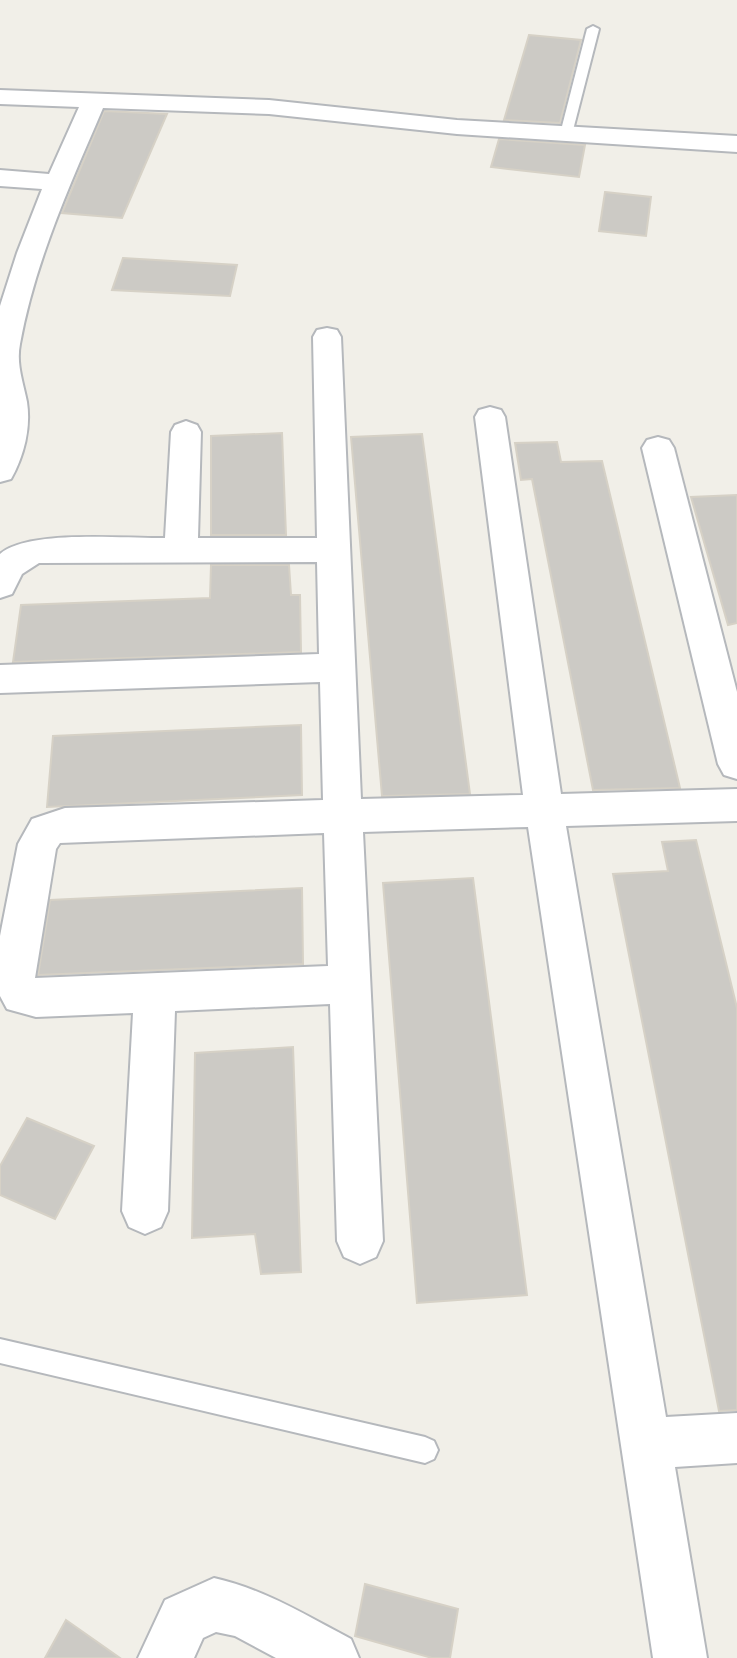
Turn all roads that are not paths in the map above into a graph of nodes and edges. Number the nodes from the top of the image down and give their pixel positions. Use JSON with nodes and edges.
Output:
{"nodes":[{"id":1,"x":593,"y":29,"type":"dead end"},
{"id":2,"x":0,"y":97,"type":"edge"},
{"id":3,"x":93,"y":102,"type":"junction"},
{"id":4,"x":566,"y":134,"type":"junction"},
{"id":5,"x":737,"y":144,"type":"edge"},
{"id":6,"x":0,"y":178,"type":"edge"},
{"id":7,"x":58,"y":183,"type":"junction"},
{"id":8,"x":4,"y":331,"type":"edge"},
{"id":9,"x":327,"y":337,"type":"dead end"},
{"id":10,"x":490,"y":417,"type":"dead end"},
{"id":11,"x":186,"y":432,"type":"dead end"},
{"id":12,"x":658,"y":449,"type":"dead end"},
{"id":13,"x":0,"y":471,"type":"edge"},
{"id":14,"x":181,"y":550,"type":"junction"},
{"id":15,"x":335,"y":550,"type":"junction"},
{"id":16,"x":0,"y":585,"type":"edge"},
{"id":17,"x":337,"y":667,"type":"junction"},
{"id":18,"x":0,"y":679,"type":"edge"},
{"id":19,"x":737,"y":764,"type":"edge"},
{"id":20,"x":737,"y":805,"type":"edge"},
{"id":21,"x":544,"y":809,"type":"junction"},
{"id":22,"x":344,"y":816,"type":"junction"},
{"id":23,"x":351,"y":984,"type":"junction"},
{"id":24,"x":155,"y":994,"type":"junction"},
{"id":25,"x":145,"y":1211,"type":"dead end"},
{"id":26,"x":360,"y":1241,"type":"dead end"},
{"id":27,"x":0,"y":1351,"type":"edge"},
{"id":28,"x":737,"y":1437,"type":"edge"},
{"id":29,"x":646,"y":1444,"type":"junction"},
{"id":30,"x":425,"y":1450,"type":"dead end"},
{"id":31,"x":164,"y":1658,"type":"edge"},
{"id":32,"x":332,"y":1658,"type":"edge"},
{"id":33,"x":680,"y":1658,"type":"edge"}],
"edges":[{"from":1,"to":4,"type":"lane"},
{"from":2,"to":3,"type":"street"},
{"from":3,"to":4,"type":"street"},
{"from":3,"to":7,"type":"street"},
{"from":4,"to":5,"type":"street"},
{"from":6,"to":7,"type":"street"},
{"from":7,"to":8,"type":"street"},
{"from":8,"to":13,"type":"street"},
{"from":9,"to":15,"type":"street"},
{"from":10,"to":21,"type":"street"},
{"from":11,"to":14,"type":"street"},
{"from":12,"to":19,"type":"street"},
{"from":14,"to":15,"type":"street"},
{"from":14,"to":16,"type":"street"},
{"from":15,"to":17,"type":"street"},
{"from":17,"to":18,"type":"street"},
{"from":17,"to":22,"type":"street"},
{"from":20,"to":21,"type":"street"},
{"from":21,"to":22,"type":"street"},
{"from":21,"to":29,"type":"street"},
{"from":22,"to":23,"type":"street"},
{"from":22,"to":24,"type":"street"},
{"from":23,"to":24,"type":"street"},
{"from":23,"to":26,"type":"street"},
{"from":24,"to":25,"type":"street"},
{"from":27,"to":30,"type":"lane"},
{"from":28,"to":29,"type":"street"},
{"from":29,"to":33,"type":"street"},
{"from":31,"to":32,"type":"street"}]}
